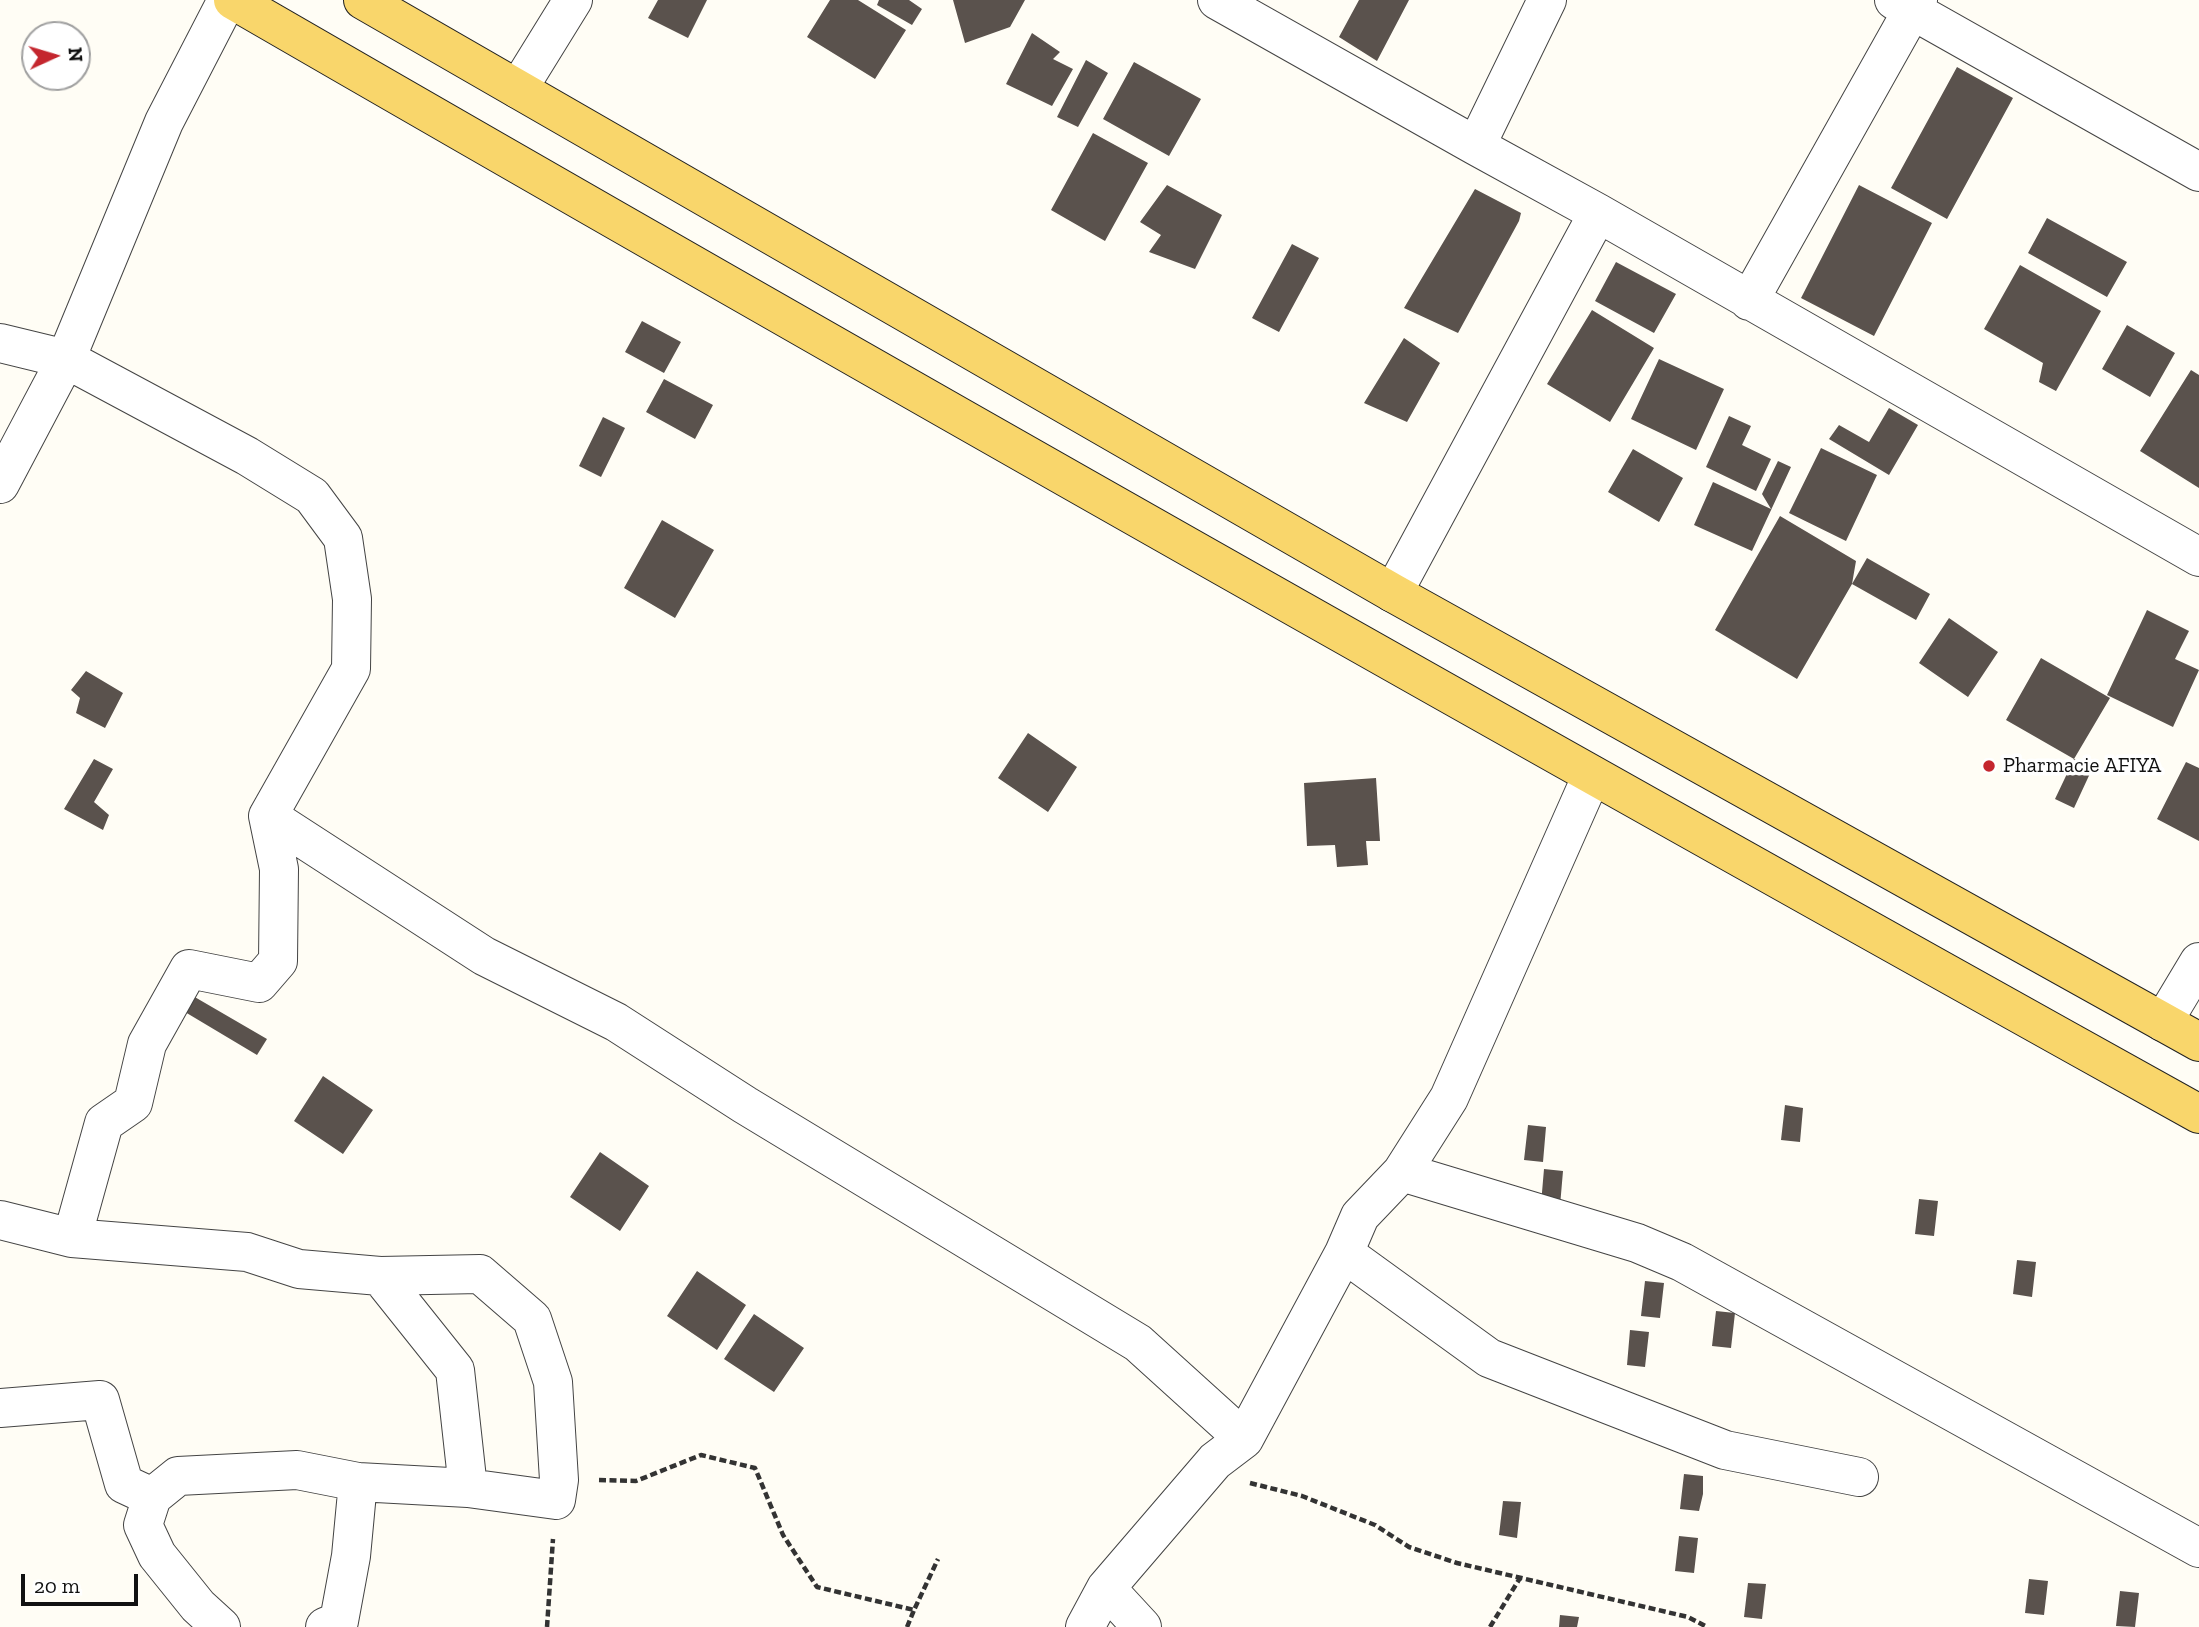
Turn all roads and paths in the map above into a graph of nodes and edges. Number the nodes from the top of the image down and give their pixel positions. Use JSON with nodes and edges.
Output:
{"nodes":[{"id":1,"x":227,"y":0,"type":"edge"},
{"id":2,"x":233,"y":0,"type":"edge"},
{"id":3,"x":363,"y":0,"type":"edge"},
{"id":4,"x":573,"y":0,"type":"edge"},
{"id":5,"x":1217,"y":0,"type":"edge"},
{"id":6,"x":1547,"y":0,"type":"edge"},
{"id":7,"x":1908,"y":4,"type":"edge"},
{"id":8,"x":518,"y":89,"type":"junction"},
{"id":9,"x":1476,"y":146,"type":"junction"},
{"id":10,"x":2199,"y":172,"type":"edge"},
{"id":11,"x":1598,"y":213,"type":"junction"},
{"id":12,"x":1749,"y":301,"type":"junction"},
{"id":13,"x":0,"y":342,"type":"edge"},
{"id":14,"x":66,"y":359,"type":"junction"},
{"id":15,"x":0,"y":484,"type":"edge"},
{"id":16,"x":2199,"y":557,"type":"edge"},
{"id":17,"x":1392,"y":593,"type":"junction"},
{"id":18,"x":1592,"y":775,"type":"junction"},
{"id":19,"x":268,"y":816,"type":"junction"},
{"id":20,"x":2199,"y":962,"type":"edge"},
{"id":21,"x":2163,"y":1022,"type":"junction"},
{"id":22,"x":2199,"y":1042,"type":"edge"},
{"id":23,"x":2199,"y":1114,"type":"edge"},
{"id":24,"x":1402,"y":1172,"type":"junction"},
{"id":25,"x":0,"y":1220,"type":"edge"},
{"id":26,"x":72,"y":1238,"type":"junction"},
{"id":27,"x":1344,"y":1254,"type":"junction"},
{"id":28,"x":380,"y":1276,"type":"junction"},
{"id":29,"x":0,"y":1408,"type":"edge"},
{"id":30,"x":1230,"y":1450,"type":"junction"},
{"id":31,"x":1859,"y":1477,"type":"dead end"},
{"id":32,"x":358,"y":1482,"type":"junction"},
{"id":33,"x":468,"y":1488,"type":"junction"},
{"id":34,"x":558,"y":1490,"type":"junction"},
{"id":35,"x":152,"y":1497,"type":"junction"},
{"id":36,"x":2199,"y":1548,"type":"edge"},
{"id":37,"x":938,"y":1559,"type":"dead end"},
{"id":38,"x":1520,"y":1577,"type":"junction"},
{"id":39,"x":1106,"y":1588,"type":"junction"},
{"id":40,"x":914,"y":1610,"type":"junction"},
{"id":41,"x":204,"y":1620,"type":"edge"},
{"id":42,"x":325,"y":1627,"type":"edge"},
{"id":43,"x":547,"y":1627,"type":"edge"},
{"id":44,"x":907,"y":1627,"type":"edge"},
{"id":45,"x":1085,"y":1627,"type":"edge"},
{"id":46,"x":1142,"y":1627,"type":"edge"},
{"id":47,"x":1490,"y":1627,"type":"edge"},
{"id":48,"x":1707,"y":1627,"type":"edge"}],
"edges":[{"from":1,"to":14,"type":"street"},
{"from":2,"to":18,"type":"main road"},
{"from":3,"to":8,"type":"main road"},
{"from":4,"to":8,"type":"street"},
{"from":5,"to":9,"type":"street"},
{"from":6,"to":9,"type":"street"},
{"from":7,"to":10,"type":"street"},
{"from":7,"to":12,"type":"street"},
{"from":8,"to":17,"type":"main road"},
{"from":9,"to":11,"type":"street"},
{"from":11,"to":12,"type":"street"},
{"from":11,"to":17,"type":"street"},
{"from":12,"to":16,"type":"street"},
{"from":13,"to":14,"type":"street"},
{"from":14,"to":15,"type":"street"},
{"from":14,"to":19,"type":"street"},
{"from":17,"to":21,"type":"main road"},
{"from":18,"to":23,"type":"main road"},
{"from":18,"to":24,"type":"street"},
{"from":19,"to":26,"type":"street"},
{"from":19,"to":30,"type":"street"},
{"from":20,"to":21,"type":"street"},
{"from":21,"to":22,"type":"main road"},
{"from":24,"to":27,"type":"street"},
{"from":24,"to":36,"type":"street"},
{"from":25,"to":26,"type":"street"},
{"from":26,"to":28,"type":"street"},
{"from":27,"to":30,"type":"street"},
{"from":27,"to":31,"type":"street"},
{"from":28,"to":33,"type":"street"},
{"from":28,"to":34,"type":"street"},
{"from":29,"to":35,"type":"street"},
{"from":30,"to":38,"type":"path"},
{"from":30,"to":39,"type":"street"},
{"from":32,"to":33,"type":"street"},
{"from":32,"to":35,"type":"street"},
{"from":32,"to":42,"type":"street"},
{"from":33,"to":34,"type":"street"},
{"from":34,"to":40,"type":"path"},
{"from":34,"to":43,"type":"path"},
{"from":35,"to":41,"type":"street"},
{"from":37,"to":40,"type":"path"},
{"from":38,"to":47,"type":"path"},
{"from":38,"to":48,"type":"path"},
{"from":39,"to":45,"type":"street"},
{"from":39,"to":46,"type":"street"},
{"from":40,"to":44,"type":"path"}]}
